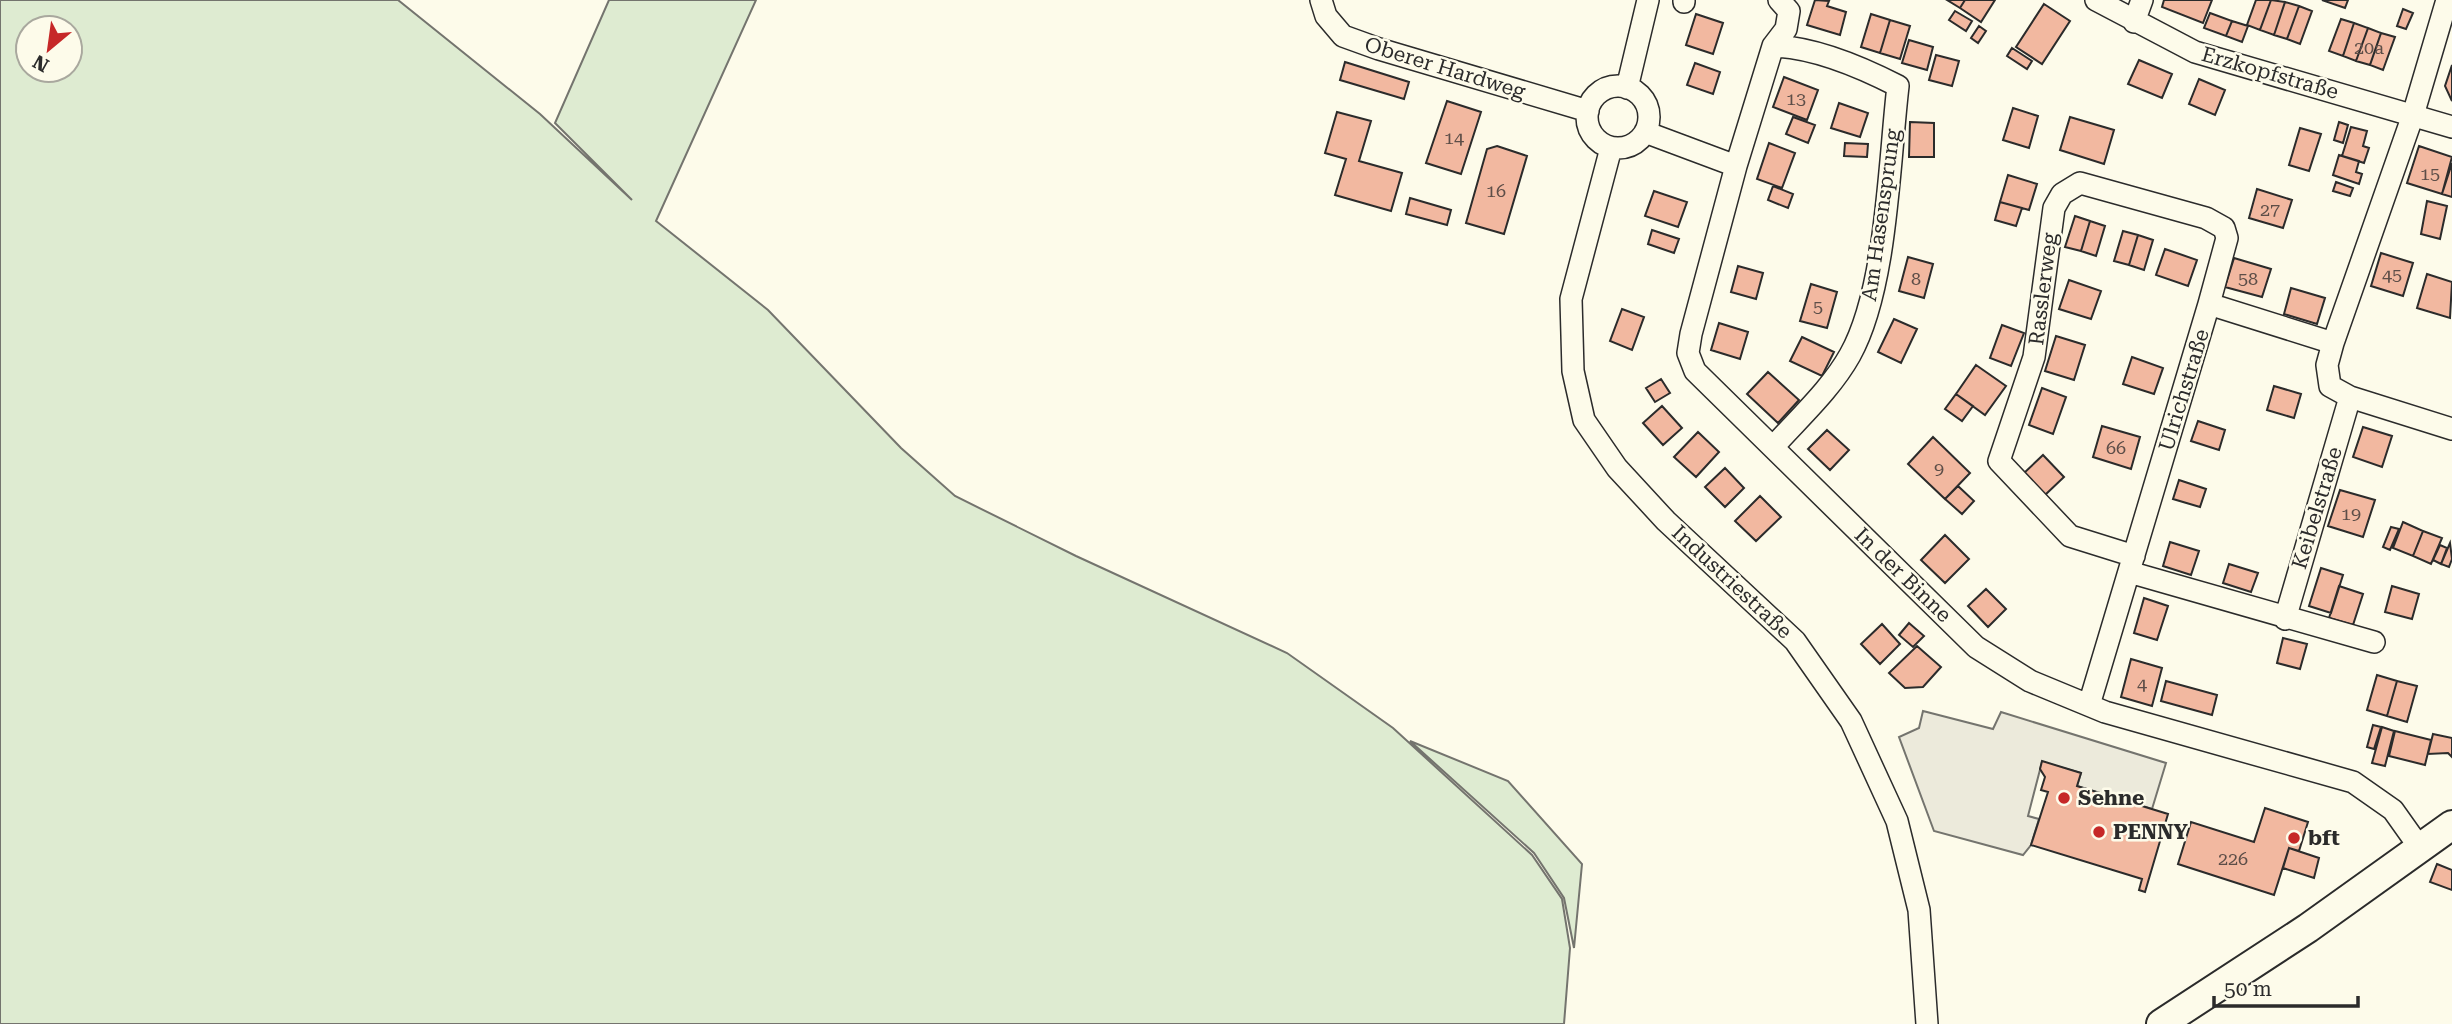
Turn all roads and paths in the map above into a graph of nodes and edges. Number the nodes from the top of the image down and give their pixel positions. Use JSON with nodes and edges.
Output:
{"nodes":[{"id":1,"x":1321,"y":0,"type":"edge"},
{"id":2,"x":1648,"y":0,"type":"edge"},
{"id":3,"x":1779,"y":0,"type":"edge"},
{"id":4,"x":2096,"y":0,"type":"edge"},
{"id":5,"x":2142,"y":0,"type":"edge"},
{"id":6,"x":2447,"y":0,"type":"edge"},
{"id":7,"x":2134,"y":22,"type":"junction"},
{"id":8,"x":1773,"y":46,"type":"junction"},
{"id":9,"x":1627,"y":88,"type":"junction"},
{"id":10,"x":1588,"y":111,"type":"junction"},
{"id":11,"x":2413,"y":115,"type":"junction"},
{"id":12,"x":2452,"y":127,"type":"edge"},
{"id":13,"x":1645,"y":132,"type":"junction"},
{"id":14,"x":1611,"y":148,"type":"junction"},
{"id":15,"x":1736,"y":166,"type":"junction"},
{"id":16,"x":2209,"y":304,"type":"junction"},
{"id":17,"x":2333,"y":343,"type":"junction"},
{"id":18,"x":2350,"y":397,"type":"junction"},
{"id":19,"x":2452,"y":429,"type":"edge"},
{"id":20,"x":1774,"y":446,"type":"junction"},
{"id":21,"x":2132,"y":564,"type":"junction"},
{"id":22,"x":2285,"y":619,"type":"junction"},
{"id":23,"x":2374,"y":642,"type":"dead end"},
{"id":24,"x":2089,"y":705,"type":"junction"},
{"id":25,"x":2452,"y":825,"type":"edge"},
{"id":26,"x":2420,"y":848,"type":"junction"},
{"id":27,"x":1927,"y":1024,"type":"edge"},
{"id":28,"x":2161,"y":1024,"type":"edge"}],
"edges":[{"from":1,"to":10,"type":"street","name":"Oberer Hardweg"},
{"from":2,"to":9,"type":"street"},
{"from":3,"to":8,"type":"street"},
{"from":4,"to":7,"type":"street","name":"Erzkopfstraße"},
{"from":5,"to":7,"type":"street"},
{"from":6,"to":11,"type":"street"},
{"from":7,"to":11,"type":"street","name":"Erzkopfstraße"},
{"from":8,"to":15,"type":"street"},
{"from":8,"to":20,"type":"street","name":"Am Hasensprung"},
{"from":9,"to":10,"type":"street"},
{"from":9,"to":13,"type":"street"},
{"from":10,"to":14,"type":"street"},
{"from":11,"to":12,"type":"street","name":"Erzkopfstraße"},
{"from":11,"to":17,"type":"street"},
{"from":13,"to":14,"type":"street"},
{"from":13,"to":15,"type":"street"},
{"from":14,"to":27,"type":"street","name":"Industriestraße"},
{"from":15,"to":20,"type":"street","name":"In der Binne"},
{"from":16,"to":17,"type":"street","name":"Ulrichstraße"},
{"from":16,"to":21,"type":"street","name":"Ulrichstraße"},
{"from":16,"to":21,"type":"street","name":"Rasslerweg"},
{"from":17,"to":18,"type":"street"},
{"from":18,"to":19,"type":"street"},
{"from":18,"to":22,"type":"street","name":"Keibelstraße"},
{"from":20,"to":24,"type":"street","name":"In der Binne"},
{"from":21,"to":22,"type":"street"},
{"from":21,"to":24,"type":"street","name":"Ulrichstraße"},
{"from":22,"to":23,"type":"street"},
{"from":24,"to":26,"type":"street","name":"In der Binne"},
{"from":25,"to":26,"type":"main road"},
{"from":26,"to":28,"type":"main road"}]}
